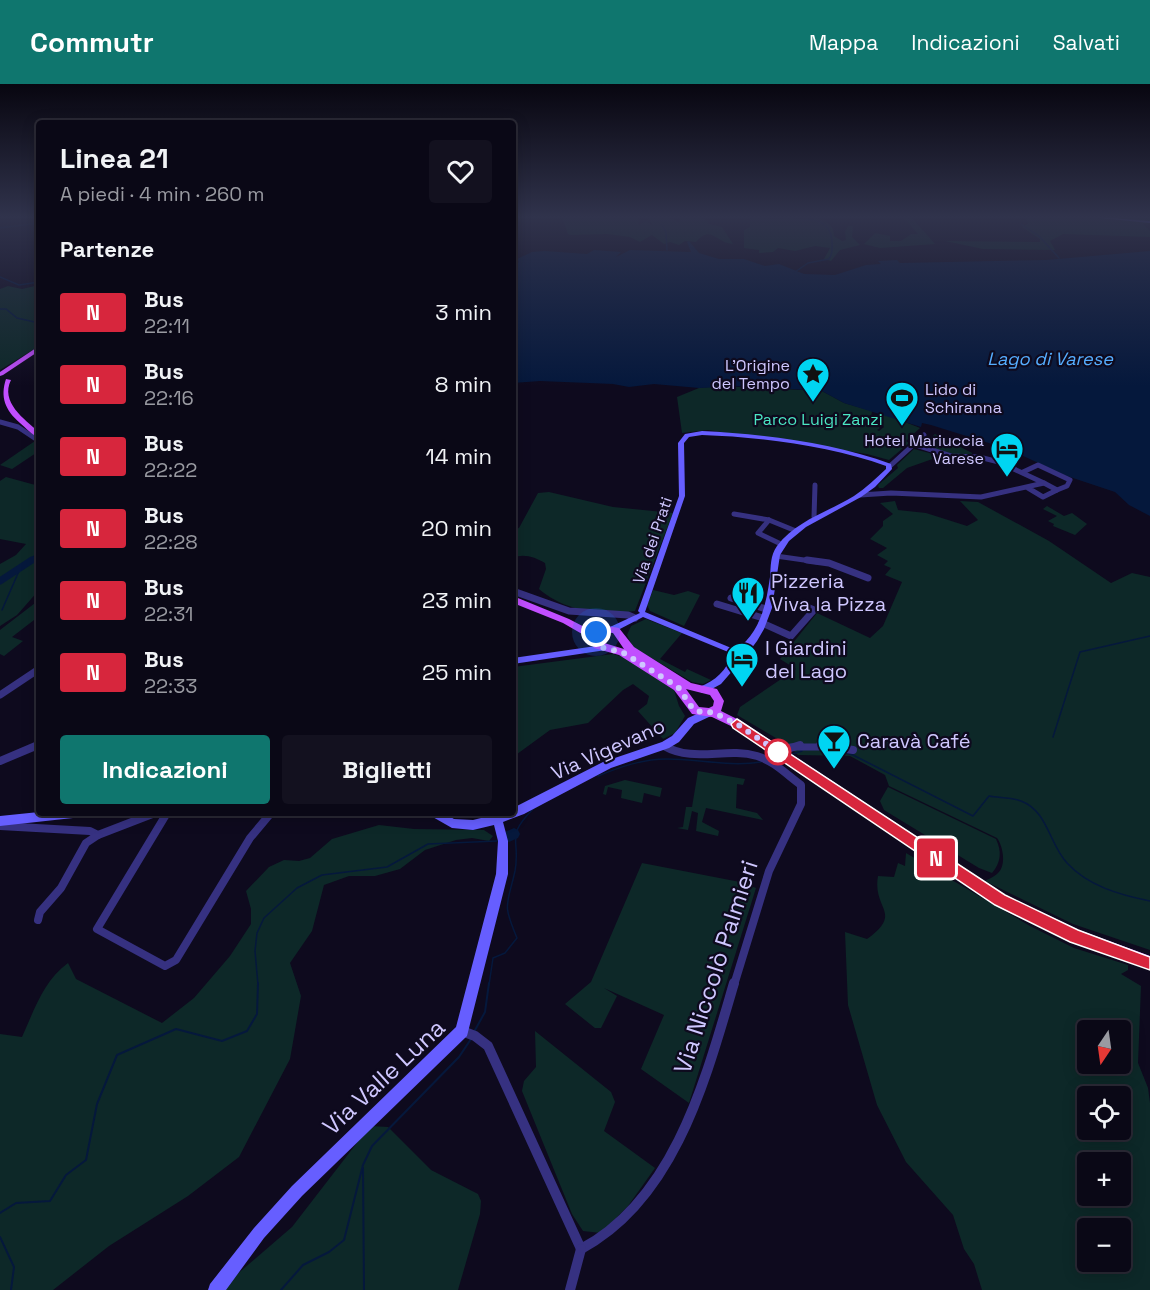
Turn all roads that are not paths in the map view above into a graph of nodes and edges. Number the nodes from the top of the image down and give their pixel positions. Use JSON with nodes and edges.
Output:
{"nodes":[{"id":1,"x":36,"y":350,"type":"edge"},
{"id":2,"x":30,"y":353,"type":"junction"},
{"id":3,"x":1,"y":374,"type":"edge"},
{"id":4,"x":9,"y":376,"type":"junction"},
{"id":5,"x":0,"y":382,"type":"edge"},
{"id":6,"x":0,"y":389,"type":"edge"},
{"id":7,"x":5,"y":400,"type":"junction"},
{"id":8,"x":0,"y":422,"type":"edge"},
{"id":9,"x":36,"y":435,"type":"edge"},
{"id":10,"x":924,"y":435,"type":"dead end"},
{"id":11,"x":36,"y":436,"type":"edge"},
{"id":12,"x":914,"y":444,"type":"junction"},
{"id":13,"x":890,"y":466,"type":"junction"},
{"id":14,"x":1023,"y":472,"type":"junction"},
{"id":15,"x":1044,"y":483,"type":"junction"},
{"id":16,"x":815,"y":485,"type":"dead end"},
{"id":17,"x":1028,"y":488,"type":"junction"},
{"id":18,"x":1057,"y":490,"type":"junction"},
{"id":19,"x":1063,"y":494,"type":"dead end"},
{"id":20,"x":860,"y":495,"type":"junction"},
{"id":21,"x":734,"y":513,"type":"dead end"},
{"id":22,"x":814,"y":517,"type":"junction"},
{"id":23,"x":769,"y":520,"type":"junction"},
{"id":24,"x":796,"y":531,"type":"junction"},
{"id":25,"x":783,"y":545,"type":"junction"},
{"id":26,"x":776,"y":556,"type":"junction"},
{"id":27,"x":868,"y":578,"type":"dead end"},
{"id":28,"x":516,"y":592,"type":"edge"},
{"id":29,"x":731,"y":598,"type":"dead end"},
{"id":30,"x":516,"y":600,"type":"edge"},
{"id":31,"x":717,"y":604,"type":"dead end"},
{"id":32,"x":807,"y":607,"type":"dead end"},
{"id":33,"x":766,"y":609,"type":"junction"},
{"id":34,"x":638,"y":617,"type":"junction"},
{"id":35,"x":763,"y":621,"type":"junction"},
{"id":36,"x":617,"y":632,"type":"junction"},
{"id":37,"x":598,"y":638,"type":"junction"},
{"id":38,"x":735,"y":653,"type":"junction"},
{"id":39,"x":516,"y":661,"type":"edge"},
{"id":40,"x":36,"y":671,"type":"edge"},
{"id":41,"x":720,"y":680,"type":"junction"},
{"id":42,"x":702,"y":689,"type":"junction"},
{"id":43,"x":0,"y":695,"type":"edge"},
{"id":44,"x":690,"y":705,"type":"junction"},
{"id":45,"x":714,"y":706,"type":"junction"},
{"id":46,"x":690,"y":722,"type":"junction"},
{"id":47,"x":668,"y":744,"type":"junction"},
{"id":48,"x":36,"y":746,"type":"edge"},
{"id":49,"x":853,"y":750,"type":"dead end"},
{"id":50,"x":779,"y":752,"type":"junction"},
{"id":51,"x":0,"y":761,"type":"edge"},
{"id":52,"x":516,"y":812,"type":"edge"},
{"id":53,"x":46,"y":816,"type":"edge"},
{"id":54,"x":147,"y":816,"type":"edge"},
{"id":55,"x":165,"y":816,"type":"edge"},
{"id":56,"x":268,"y":816,"type":"edge"},
{"id":57,"x":439,"y":816,"type":"edge"},
{"id":58,"x":508,"y":816,"type":"edge"},
{"id":59,"x":0,"y":821,"type":"edge"},
{"id":60,"x":498,"y":821,"type":"junction"},
{"id":61,"x":0,"y":826,"type":"edge"},
{"id":62,"x":98,"y":835,"type":"junction"},
{"id":63,"x":38,"y":920,"type":"dead end"},
{"id":64,"x":1150,"y":963,"type":"edge"},
{"id":65,"x":465,"y":1032,"type":"junction"},
{"id":66,"x":582,"y":1249,"type":"junction"},
{"id":67,"x":216,"y":1290,"type":"edge"},
{"id":68,"x":570,"y":1290,"type":"edge"}],
"edges":[{"from":1,"to":2,"type":"main road"},
{"from":2,"to":3,"type":"main road"},
{"from":2,"to":4,"type":"main road"},
{"from":3,"to":4,"type":"main road"},
{"from":4,"to":5,"type":"main road"},
{"from":4,"to":7,"type":"main road"},
{"from":6,"to":7,"type":"main road"},
{"from":7,"to":9,"type":"main road"},
{"from":8,"to":11,"type":"street"},
{"from":10,"to":12,"type":"street"},
{"from":12,"to":13,"type":"street"},
{"from":12,"to":14,"type":"street"},
{"from":13,"to":20,"type":"street"},
{"from":13,"to":34,"type":"street","name":"Via dei Prati"},
{"from":14,"to":15,"type":"street"},
{"from":14,"to":18,"type":"street"},
{"from":15,"to":17,"type":"street"},
{"from":15,"to":18,"type":"street"},
{"from":16,"to":22,"type":"street"},
{"from":17,"to":18,"type":"street"},
{"from":17,"to":20,"type":"street"},
{"from":18,"to":19,"type":"street"},
{"from":20,"to":22,"type":"street"},
{"from":21,"to":23,"type":"street"},
{"from":22,"to":24,"type":"street"},
{"from":23,"to":24,"type":"street"},
{"from":23,"to":25,"type":"street"},
{"from":24,"to":25,"type":"street"},
{"from":25,"to":26,"type":"street"},
{"from":26,"to":27,"type":"street"},
{"from":26,"to":33,"type":"street"},
{"from":28,"to":34,"type":"street"},
{"from":29,"to":33,"type":"street"},
{"from":30,"to":37,"type":"main road"},
{"from":31,"to":35,"type":"street"},
{"from":32,"to":35,"type":"street"},
{"from":33,"to":35,"type":"street"},
{"from":34,"to":36,"type":"street","name":"Via dei Prati"},
{"from":34,"to":38,"type":"street"},
{"from":35,"to":38,"type":"street"},
{"from":36,"to":37,"type":"main road"},
{"from":36,"to":42,"type":"main road"},
{"from":37,"to":39,"type":"street"},
{"from":37,"to":44,"type":"main road"},
{"from":38,"to":41,"type":"street"},
{"from":40,"to":43,"type":"street"},
{"from":41,"to":42,"type":"street"},
{"from":41,"to":45,"type":"street"},
{"from":42,"to":45,"type":"main road"},
{"from":44,"to":45,"type":"main road"},
{"from":44,"to":46,"type":"street","name":"Via Vigevano"},
{"from":45,"to":46,"type":"street","name":"Via Vigevano"},
{"from":45,"to":50,"type":"main road"},
{"from":46,"to":47,"type":"street","name":"Via Vigevano"},
{"from":47,"to":52,"type":"street","name":"Via Vigevano"},
{"from":47,"to":66,"type":"street","name":"Via Niccolò Palmieri"},
{"from":48,"to":51,"type":"street"},
{"from":49,"to":50,"type":"street"},
{"from":50,"to":64,"type":"main road"},
{"from":53,"to":59,"type":"street"},
{"from":54,"to":62,"type":"street"},
{"from":55,"to":56,"type":"street"},
{"from":57,"to":60,"type":"street","name":"Via Vigevano"},
{"from":58,"to":60,"type":"street","name":"Via Vigevano"},
{"from":60,"to":65,"type":"street"},
{"from":61,"to":62,"type":"street"},
{"from":62,"to":63,"type":"street"},
{"from":65,"to":66,"type":"street","name":"Via Valle Luna"},
{"from":65,"to":67,"type":"street","name":"Via Valle Luna"},
{"from":66,"to":68,"type":"street"}]}
